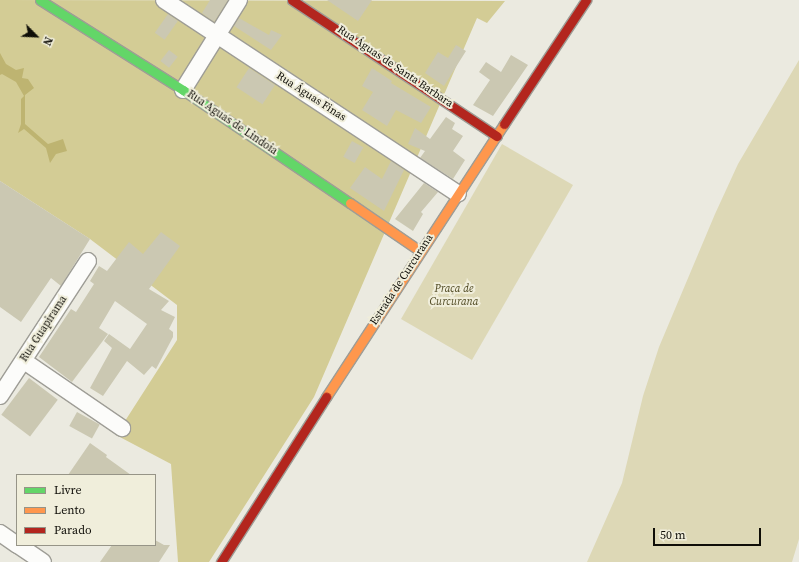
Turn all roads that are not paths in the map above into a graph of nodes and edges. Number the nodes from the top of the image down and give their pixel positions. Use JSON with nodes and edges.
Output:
{"nodes":[{"id":1,"x":40,"y":0,"type":"edge"},
{"id":2,"x":164,"y":0,"type":"edge"},
{"id":3,"x":239,"y":0,"type":"edge"},
{"id":4,"x":292,"y":0,"type":"edge"},
{"id":5,"x":586,"y":0,"type":"edge"},
{"id":6,"x":217,"y":34,"type":"junction"},
{"id":7,"x":183,"y":90,"type":"junction"},
{"id":8,"x":497,"y":136,"type":"junction"},
{"id":9,"x":458,"y":194,"type":"junction"},
{"id":10,"x":420,"y":250,"type":"junction"},
{"id":11,"x":88,"y":261,"type":"dead end"},
{"id":12,"x":24,"y":361,"type":"junction"},
{"id":13,"x":0,"y":396,"type":"edge"},
{"id":14,"x":122,"y":428,"type":"dead end"},
{"id":15,"x":0,"y":533,"type":"edge"},
{"id":16,"x":16,"y":544,"type":"edge"},
{"id":17,"x":19,"y":546,"type":"edge"},
{"id":18,"x":43,"y":562,"type":"edge"},
{"id":19,"x":221,"y":562,"type":"edge"}],
"edges":[{"from":1,"to":7,"type":"street","name":"Rua Aguas de Lindoia"},
{"from":2,"to":6,"type":"street","name":"Rua Águas Finas"},
{"from":3,"to":6,"type":"street"},
{"from":4,"to":8,"type":"street","name":"Rua Águas de Santa Barbara"},
{"from":5,"to":8,"type":"street","name":"Estrada de Curcurana"},
{"from":6,"to":7,"type":"street"},
{"from":6,"to":9,"type":"street","name":"Rua Águas Finas"},
{"from":7,"to":10,"type":"street","name":"Rua Aguas de Lindoia"},
{"from":8,"to":9,"type":"street","name":"Estrada de Curcurana"},
{"from":9,"to":10,"type":"street","name":"Estrada de Curcurana"},
{"from":10,"to":19,"type":"street","name":"Estrada de Curcurana"},
{"from":11,"to":12,"type":"street","name":"Rua Guapirama"},
{"from":12,"to":13,"type":"street","name":"Rua Guapirama"},
{"from":12,"to":14,"type":"street"},
{"from":15,"to":16,"type":"street"},
{"from":17,"to":18,"type":"street"}]}
